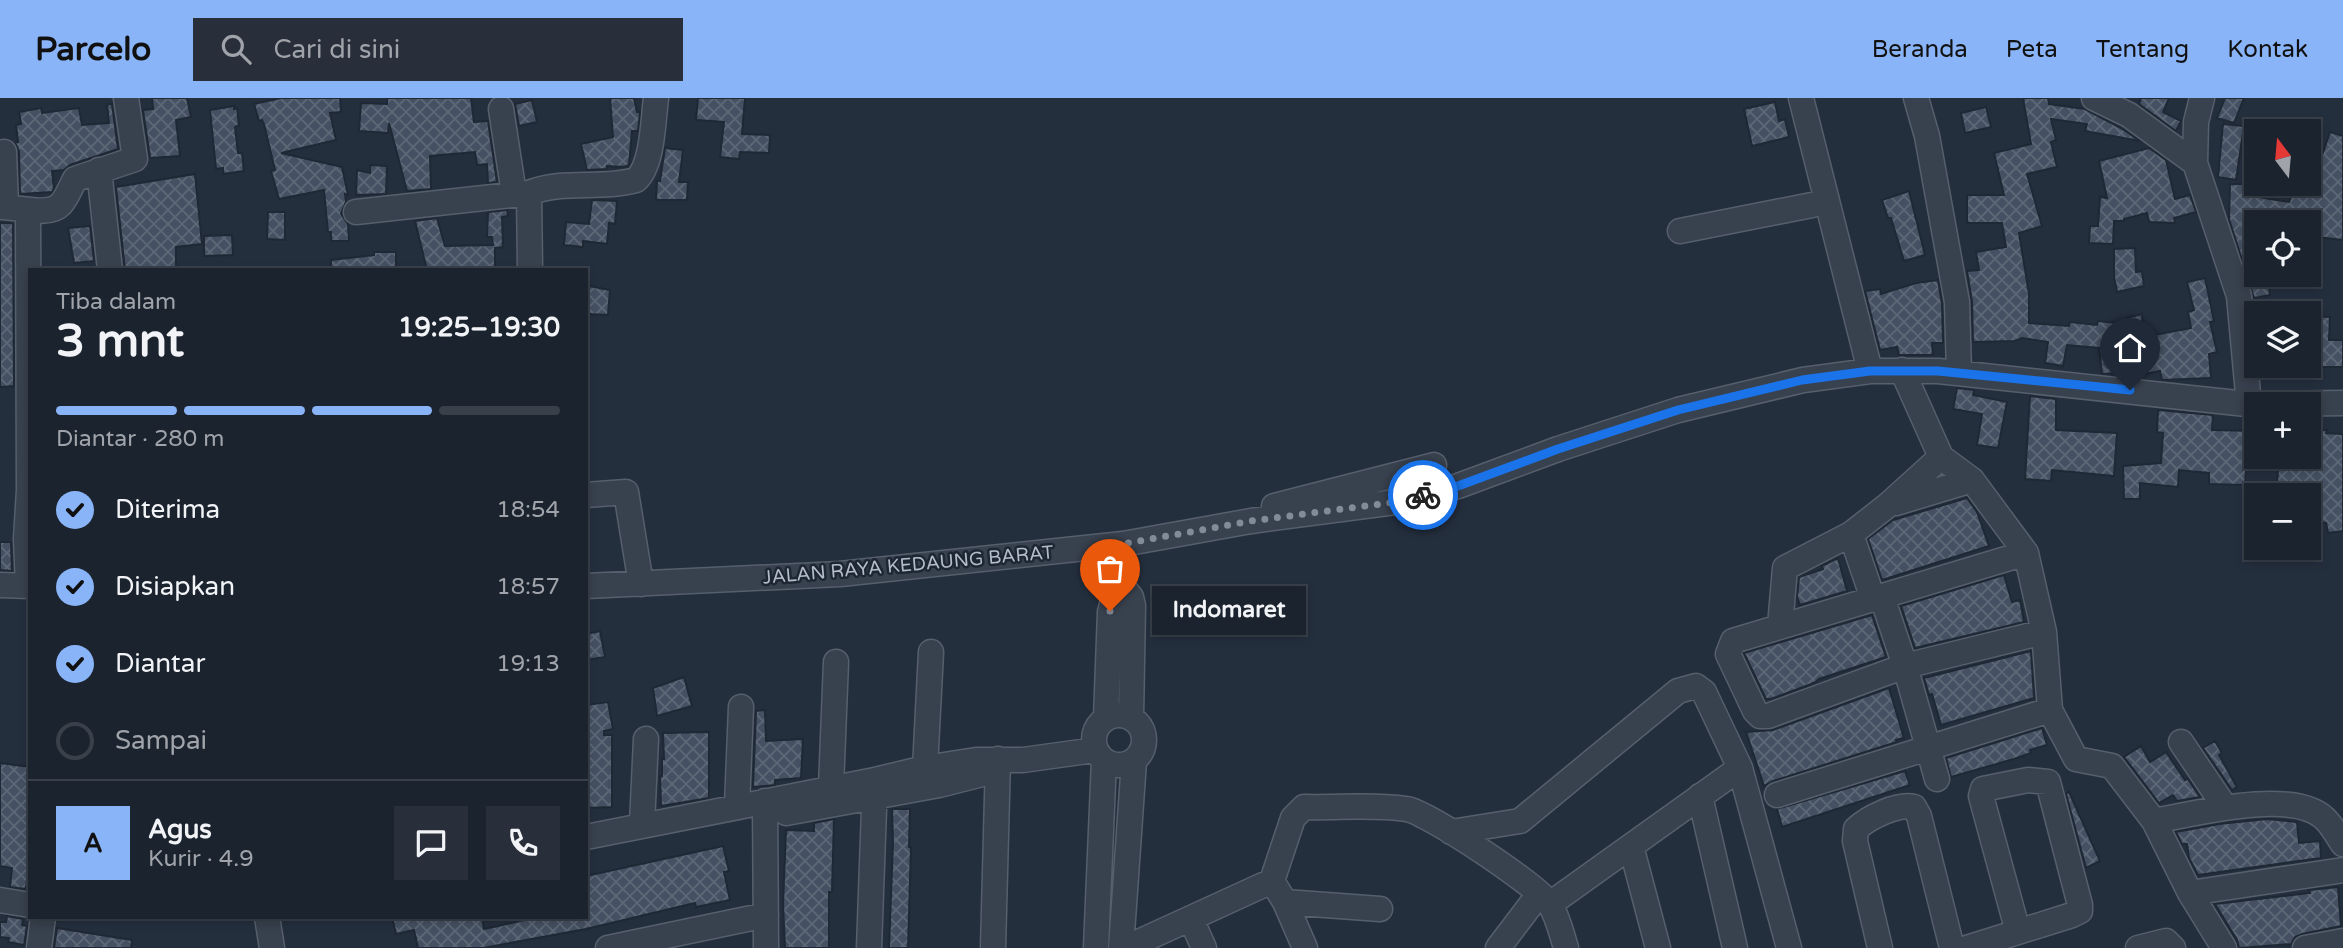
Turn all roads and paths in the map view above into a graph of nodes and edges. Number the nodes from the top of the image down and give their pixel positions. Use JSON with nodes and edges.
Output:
{"nodes":[{"id":1,"x":125,"y":98,"type":"edge"},
{"id":2,"x":656,"y":98,"type":"edge"},
{"id":3,"x":1801,"y":98,"type":"edge"},
{"id":4,"x":1916,"y":98,"type":"edge"},
{"id":5,"x":2094,"y":98,"type":"edge"},
{"id":6,"x":2202,"y":98,"type":"edge"},
{"id":7,"x":501,"y":109,"type":"dead end"},
{"id":8,"x":4,"y":152,"type":"dead end"},
{"id":9,"x":2195,"y":163,"type":"junction"},
{"id":10,"x":99,"y":170,"type":"junction"},
{"id":11,"x":522,"y":194,"type":"junction"},
{"id":12,"x":1827,"y":202,"type":"junction"},
{"id":13,"x":11,"y":208,"type":"edge"},
{"id":14,"x":356,"y":212,"type":"dead end"},
{"id":15,"x":1680,"y":231,"type":"dead end"},
{"id":16,"x":110,"y":268,"type":"edge"},
{"id":17,"x":530,"y":268,"type":"edge"},
{"id":18,"x":1902,"y":370,"type":"junction"},
{"id":19,"x":1870,"y":371,"type":"junction"},
{"id":20,"x":1949,"y":372,"type":"junction"},
{"id":21,"x":2257,"y":392,"type":"edge"},
{"id":22,"x":2244,"y":402,"type":"edge"},
{"id":23,"x":2321,"y":403,"type":"edge"},
{"id":24,"x":2343,"y":403,"type":"edge"},
{"id":25,"x":1924,"y":417,"type":"junction"},
{"id":26,"x":1941,"y":457,"type":"junction"},
{"id":27,"x":1434,"y":466,"type":"dead end"},
{"id":28,"x":28,"y":474,"type":"edge"},
{"id":29,"x":1972,"y":480,"type":"junction"},
{"id":30,"x":588,"y":495,"type":"edge"},
{"id":31,"x":1888,"y":505,"type":"junction"},
{"id":32,"x":28,"y":506,"type":"edge"},
{"id":33,"x":1251,"y":521,"type":"junction"},
{"id":34,"x":1851,"y":534,"type":"junction"},
{"id":35,"x":1123,"y":544,"type":"junction"},
{"id":36,"x":2026,"y":553,"type":"junction"},
{"id":37,"x":28,"y":570,"type":"edge"},
{"id":38,"x":0,"y":584,"type":"edge"},
{"id":39,"x":641,"y":584,"type":"junction"},
{"id":40,"x":28,"y":586,"type":"edge"},
{"id":41,"x":588,"y":586,"type":"edge"},
{"id":42,"x":1122,"y":586,"type":"junction"},
{"id":43,"x":1877,"y":598,"type":"junction"},
{"id":44,"x":1780,"y":626,"type":"junction"},
{"id":45,"x":2043,"y":632,"type":"junction"},
{"id":46,"x":931,"y":652,"type":"dead end"},
{"id":47,"x":836,"y":662,"type":"dead end"},
{"id":48,"x":1905,"y":666,"type":"junction"},
{"id":49,"x":741,"y":707,"type":"dead end"},
{"id":50,"x":2050,"y":710,"type":"junction"},
{"id":51,"x":1131,"y":717,"type":"junction"},
{"id":52,"x":1105,"y":718,"type":"junction"},
{"id":53,"x":646,"y":739,"type":"dead end"},
{"id":54,"x":2182,"y":742,"type":"dead end"},
{"id":55,"x":1929,"y":747,"type":"junction"},
{"id":56,"x":1100,"y":755,"type":"junction"},
{"id":57,"x":1134,"y":761,"type":"junction"},
{"id":58,"x":998,"y":764,"type":"junction"},
{"id":59,"x":925,"y":768,"type":"junction"},
{"id":60,"x":1740,"y":768,"type":"junction"},
{"id":61,"x":1937,"y":779,"type":"dead end"},
{"id":62,"x":831,"y":787,"type":"junction"},
{"id":63,"x":875,"y":789,"type":"junction"},
{"id":64,"x":1777,"y":795,"type":"dead end"},
{"id":65,"x":1700,"y":796,"type":"junction"},
{"id":66,"x":737,"y":806,"type":"junction"},
{"id":67,"x":2225,"y":807,"type":"junction"},
{"id":68,"x":766,"y":809,"type":"junction"},
{"id":69,"x":2154,"y":821,"type":"junction"},
{"id":70,"x":642,"y":824,"type":"junction"},
{"id":71,"x":1438,"y":824,"type":"junction"},
{"id":72,"x":588,"y":837,"type":"edge"},
{"id":73,"x":2343,"y":844,"type":"edge"},
{"id":74,"x":1631,"y":846,"type":"junction"},
{"id":75,"x":588,"y":852,"type":"edge"},
{"id":76,"x":2343,"y":870,"type":"edge"},
{"id":77,"x":1279,"y":892,"type":"junction"},
{"id":78,"x":2190,"y":893,"type":"junction"},
{"id":79,"x":1544,"y":899,"type":"junction"},
{"id":80,"x":0,"y":900,"type":"edge"},
{"id":81,"x":28,"y":905,"type":"edge"},
{"id":82,"x":1123,"y":908,"type":"junction"},
{"id":83,"x":1380,"y":909,"type":"dead end"},
{"id":84,"x":1097,"y":910,"type":"junction"},
{"id":85,"x":766,"y":915,"type":"junction"},
{"id":86,"x":43,"y":919,"type":"edge"},
{"id":87,"x":267,"y":919,"type":"edge"},
{"id":88,"x":1191,"y":919,"type":"junction"},
{"id":89,"x":2018,"y":932,"type":"junction"},
{"id":90,"x":2343,"y":941,"type":"edge"},
{"id":91,"x":671,"y":942,"type":"edge"},
{"id":92,"x":1118,"y":946,"type":"edge"},
{"id":93,"x":39,"y":948,"type":"edge"},
{"id":94,"x":272,"y":948,"type":"edge"},
{"id":95,"x":608,"y":948,"type":"edge"},
{"id":96,"x":765,"y":948,"type":"edge"},
{"id":97,"x":869,"y":948,"type":"edge"},
{"id":98,"x":993,"y":948,"type":"edge"},
{"id":99,"x":1204,"y":948,"type":"edge"},
{"id":100,"x":1305,"y":948,"type":"edge"},
{"id":101,"x":1498,"y":948,"type":"edge"},
{"id":102,"x":1566,"y":948,"type":"edge"},
{"id":103,"x":1658,"y":948,"type":"edge"},
{"id":104,"x":1735,"y":948,"type":"edge"},
{"id":105,"x":1788,"y":948,"type":"edge"},
{"id":106,"x":1880,"y":948,"type":"edge"},
{"id":107,"x":1952,"y":948,"type":"edge"},
{"id":108,"x":1967,"y":948,"type":"edge"},
{"id":109,"x":2138,"y":948,"type":"edge"},
{"id":110,"x":2173,"y":948,"type":"edge"},
{"id":111,"x":2224,"y":948,"type":"edge"},
{"id":112,"x":2305,"y":948,"type":"edge"}],
"edges":[{"from":1,"to":10,"type":"street"},
{"from":2,"to":11,"type":"street"},
{"from":3,"to":12,"type":"street"},
{"from":4,"to":20,"type":"street"},
{"from":5,"to":9,"type":"street"},
{"from":6,"to":9,"type":"street"},
{"from":7,"to":11,"type":"street"},
{"from":8,"to":13,"type":"street"},
{"from":9,"to":21,"type":"street"},
{"from":10,"to":13,"type":"street"},
{"from":10,"to":16,"type":"street"},
{"from":11,"to":14,"type":"street"},
{"from":11,"to":17,"type":"street"},
{"from":12,"to":15,"type":"street"},
{"from":12,"to":19,"type":"street"},
{"from":13,"to":28,"type":"street"},
{"from":18,"to":19,"type":"street","name":"JALAN RAYA KEDAUNG BARAT"},
{"from":18,"to":20,"type":"street","name":"JALAN RAYA KEDAUNG BARAT"},
{"from":18,"to":25,"type":"street"},
{"from":19,"to":33,"type":"street","name":"JALAN RAYA KEDAUNG BARAT"},
{"from":20,"to":22,"type":"street","name":"JALAN RAYA KEDAUNG BARAT"},
{"from":20,"to":25,"type":"street"},
{"from":23,"to":24,"type":"street","name":"JALAN RAYA KEDAUNG BARAT"},
{"from":25,"to":26,"type":"street"},
{"from":26,"to":29,"type":"street"},
{"from":26,"to":31,"type":"street"},
{"from":27,"to":33,"type":"street"},
{"from":29,"to":31,"type":"street"},
{"from":29,"to":36,"type":"street"},
{"from":30,"to":39,"type":"street"},
{"from":31,"to":34,"type":"street"},
{"from":32,"to":37,"type":"street"},
{"from":33,"to":35,"type":"street","name":"JALAN RAYA KEDAUNG BARAT"},
{"from":34,"to":43,"type":"street"},
{"from":34,"to":44,"type":"street"},
{"from":35,"to":39,"type":"street","name":"JALAN RAYA KEDAUNG BARAT"},
{"from":35,"to":42,"type":"street"},
{"from":36,"to":43,"type":"street"},
{"from":36,"to":45,"type":"street"},
{"from":38,"to":40,"type":"street"},
{"from":39,"to":41,"type":"street","name":"JALAN RAYA KEDAUNG BARAT"},
{"from":42,"to":51,"type":"street"},
{"from":42,"to":52,"type":"street"},
{"from":43,"to":44,"type":"street"},
{"from":43,"to":48,"type":"street"},
{"from":44,"to":48,"type":"street"},
{"from":45,"to":48,"type":"street"},
{"from":45,"to":50,"type":"street"},
{"from":46,"to":59,"type":"street"},
{"from":47,"to":62,"type":"street"},
{"from":48,"to":55,"type":"street"},
{"from":49,"to":66,"type":"street"},
{"from":50,"to":55,"type":"street"},
{"from":50,"to":69,"type":"street"},
{"from":51,"to":52,"type":"street"},
{"from":51,"to":57,"type":"street"},
{"from":52,"to":56,"type":"street"},
{"from":53,"to":70,"type":"street"},
{"from":54,"to":67,"type":"street"},
{"from":55,"to":61,"type":"street"},
{"from":55,"to":64,"type":"street"},
{"from":56,"to":57,"type":"street"},
{"from":56,"to":58,"type":"street"},
{"from":56,"to":84,"type":"street"},
{"from":57,"to":82,"type":"street"},
{"from":58,"to":59,"type":"street"},
{"from":58,"to":63,"type":"street"},
{"from":58,"to":98,"type":"street"},
{"from":59,"to":63,"type":"street"},
{"from":60,"to":65,"type":"street"},
{"from":60,"to":71,"type":"street"},
{"from":60,"to":105,"type":"street"},
{"from":62,"to":63,"type":"street"},
{"from":62,"to":68,"type":"street"},
{"from":63,"to":68,"type":"street"},
{"from":63,"to":97,"type":"street"},
{"from":65,"to":74,"type":"street"},
{"from":65,"to":104,"type":"street"},
{"from":66,"to":68,"type":"street"},
{"from":66,"to":70,"type":"street"},
{"from":67,"to":69,"type":"street"},
{"from":67,"to":73,"type":"street"},
{"from":68,"to":75,"type":"street"},
{"from":68,"to":85,"type":"street"},
{"from":69,"to":78,"type":"street"},
{"from":70,"to":72,"type":"street"},
{"from":71,"to":77,"type":"street"},
{"from":71,"to":79,"type":"street"},
{"from":74,"to":79,"type":"street"},
{"from":74,"to":103,"type":"street"},
{"from":76,"to":78,"type":"street"},
{"from":77,"to":83,"type":"street"},
{"from":77,"to":88,"type":"street"},
{"from":77,"to":100,"type":"street"},
{"from":78,"to":111,"type":"street"},
{"from":79,"to":101,"type":"street"},
{"from":79,"to":102,"type":"street"},
{"from":80,"to":81,"type":"street"},
{"from":82,"to":84,"type":"street"},
{"from":82,"to":92,"type":"street"},
{"from":84,"to":92,"type":"street"},
{"from":85,"to":91,"type":"street"},
{"from":85,"to":96,"type":"street"},
{"from":86,"to":93,"type":"street"},
{"from":87,"to":94,"type":"street"},
{"from":88,"to":92,"type":"street"},
{"from":88,"to":99,"type":"street"},
{"from":89,"to":89,"type":"street"},
{"from":89,"to":108,"type":"street"},
{"from":90,"to":112,"type":"street"},
{"from":91,"to":95,"type":"street"},
{"from":106,"to":107,"type":"street"},
{"from":109,"to":110,"type":"street"}]}
